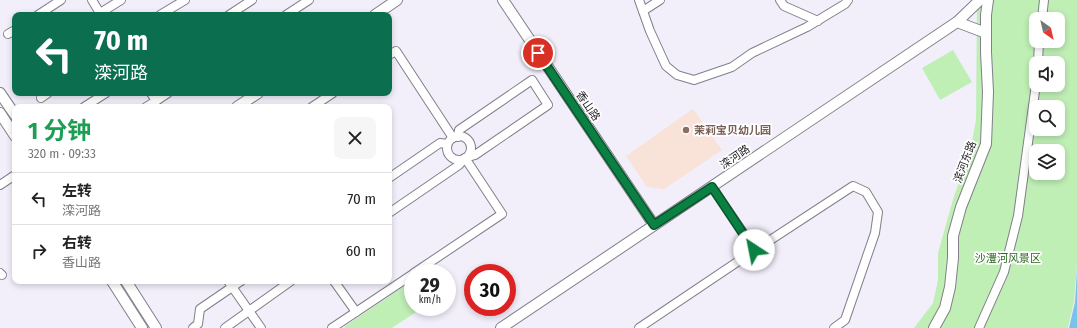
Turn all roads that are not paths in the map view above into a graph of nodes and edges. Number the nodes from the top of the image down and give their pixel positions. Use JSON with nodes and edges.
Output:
{"nodes":[{"id":1,"x":61,"y":0,"type":"edge"},
{"id":2,"x":92,"y":0,"type":"edge"},
{"id":3,"x":121,"y":0,"type":"edge"},
{"id":4,"x":185,"y":0,"type":"edge"},
{"id":5,"x":252,"y":0,"type":"edge"},
{"id":6,"x":309,"y":0,"type":"edge"},
{"id":7,"x":397,"y":0,"type":"edge"},
{"id":8,"x":502,"y":0,"type":"edge"},
{"id":9,"x":639,"y":0,"type":"edge"},
{"id":10,"x":660,"y":0,"type":"edge"},
{"id":11,"x":780,"y":0,"type":"edge"},
{"id":12,"x":848,"y":0,"type":"edge"},
{"id":13,"x":980,"y":0,"type":"edge"},
{"id":14,"x":988,"y":0,"type":"edge"},
{"id":15,"x":1044,"y":0,"type":"edge"},
{"id":16,"x":43,"y":12,"type":"edge"},
{"id":17,"x":98,"y":12,"type":"edge"},
{"id":18,"x":102,"y":12,"type":"edge"},
{"id":19,"x":165,"y":12,"type":"edge"},
{"id":20,"x":234,"y":12,"type":"edge"},
{"id":21,"x":291,"y":12,"type":"edge"},
{"id":22,"x":379,"y":12,"type":"edge"},
{"id":23,"x":643,"y":12,"type":"junction"},
{"id":24,"x":1043,"y":12,"type":"edge"},
{"id":25,"x":818,"y":20,"type":"junction"},
{"id":26,"x":957,"y":22,"type":"junction"},
{"id":27,"x":986,"y":33,"type":"junction"},
{"id":28,"x":392,"y":53,"type":"edge"},
{"id":29,"x":1035,"y":92,"type":"edge"},
{"id":30,"x":0,"y":93,"type":"edge"},
{"id":31,"x":101,"y":96,"type":"edge"},
{"id":32,"x":153,"y":96,"type":"edge"},
{"id":33,"x":164,"y":96,"type":"edge"},
{"id":34,"x":254,"y":96,"type":"edge"},
{"id":35,"x":328,"y":96,"type":"edge"},
{"id":36,"x":156,"y":101,"type":"junction"},
{"id":37,"x":89,"y":104,"type":"edge"},
{"id":38,"x":151,"y":104,"type":"edge"},
{"id":39,"x":242,"y":104,"type":"edge"},
{"id":40,"x":316,"y":104,"type":"edge"},
{"id":41,"x":12,"y":111,"type":"edge"},
{"id":42,"x":0,"y":113,"type":"edge"},
{"id":43,"x":12,"y":131,"type":"edge"},
{"id":44,"x":453,"y":140,"type":"junction"},
{"id":45,"x":465,"y":158,"type":"junction"},
{"id":46,"x":392,"y":176,"type":"edge"},
{"id":47,"x":12,"y":177,"type":"edge"},
{"id":48,"x":0,"y":185,"type":"edge"},
{"id":49,"x":712,"y":187,"type":"junction"},
{"id":50,"x":392,"y":211,"type":"edge"},
{"id":51,"x":654,"y":225,"type":"junction"},
{"id":52,"x":754,"y":250,"type":"junction"},
{"id":53,"x":429,"y":264,"type":"edge"},
{"id":54,"x":404,"y":281,"type":"edge"},
{"id":55,"x":114,"y":284,"type":"edge"},
{"id":56,"x":128,"y":284,"type":"edge"},
{"id":57,"x":230,"y":284,"type":"edge"},
{"id":58,"x":287,"y":284,"type":"edge"},
{"id":59,"x":336,"y":284,"type":"edge"},
{"id":60,"x":249,"y":311,"type":"junction"},
{"id":61,"x":356,"y":312,"type":"junction"},
{"id":62,"x":142,"y":328,"type":"edge"},
{"id":63,"x":156,"y":328,"type":"edge"},
{"id":64,"x":192,"y":328,"type":"edge"},
{"id":65,"x":225,"y":328,"type":"edge"},
{"id":66,"x":260,"y":328,"type":"edge"},
{"id":67,"x":332,"y":328,"type":"edge"},
{"id":68,"x":500,"y":328,"type":"edge"},
{"id":69,"x":639,"y":328,"type":"edge"},
{"id":70,"x":834,"y":328,"type":"edge"},
{"id":71,"x":934,"y":328,"type":"edge"},
{"id":72,"x":978,"y":328,"type":"edge"}],
"edges":[{"from":1,"to":16,"type":"street"},
{"from":2,"to":17,"type":"street"},
{"from":3,"to":18,"type":"street"},
{"from":4,"to":19,"type":"street"},
{"from":5,"to":20,"type":"street"},
{"from":6,"to":21,"type":"street"},
{"from":7,"to":22,"type":"street"},
{"from":8,"to":51,"type":"street","name":"香山路"},
{"from":9,"to":23,"type":"street"},
{"from":10,"to":23,"type":"street"},
{"from":11,"to":25,"type":"street"},
{"from":12,"to":25,"type":"street"},
{"from":13,"to":26,"type":"street","name":"滦河路"},
{"from":14,"to":27,"type":"street","name":"滨河东路"},
{"from":15,"to":24,"type":"street"},
{"from":23,"to":25,"type":"street"},
{"from":26,"to":27,"type":"street"},
{"from":26,"to":49,"type":"street","name":"滦河路"},
{"from":27,"to":71,"type":"street","name":"滨河东路"},
{"from":28,"to":44,"type":"street"},
{"from":29,"to":72,"type":"street"},
{"from":30,"to":41,"type":"street"},
{"from":31,"to":37,"type":"street"},
{"from":32,"to":36,"type":"street"},
{"from":33,"to":36,"type":"street"},
{"from":34,"to":39,"type":"street"},
{"from":35,"to":40,"type":"street"},
{"from":36,"to":38,"type":"street"},
{"from":42,"to":43,"type":"street"},
{"from":44,"to":45,"type":"street"},
{"from":44,"to":45,"type":"street"},
{"from":44,"to":45,"type":"street"},
{"from":44,"to":46,"type":"street"},
{"from":45,"to":50,"type":"street"},
{"from":45,"to":53,"type":"street"},
{"from":47,"to":48,"type":"street"},
{"from":49,"to":51,"type":"street","name":"滦河路"},
{"from":49,"to":52,"type":"street"},
{"from":51,"to":68,"type":"street","name":"滦河路"},
{"from":52,"to":69,"type":"street"},
{"from":52,"to":70,"type":"street"},
{"from":54,"to":61,"type":"street"},
{"from":55,"to":62,"type":"street"},
{"from":56,"to":63,"type":"street"},
{"from":57,"to":60,"type":"street"},
{"from":57,"to":64,"type":"street"},
{"from":58,"to":60,"type":"street"},
{"from":59,"to":61,"type":"street"},
{"from":60,"to":65,"type":"street"},
{"from":60,"to":66,"type":"street"},
{"from":61,"to":67,"type":"street"}]}
